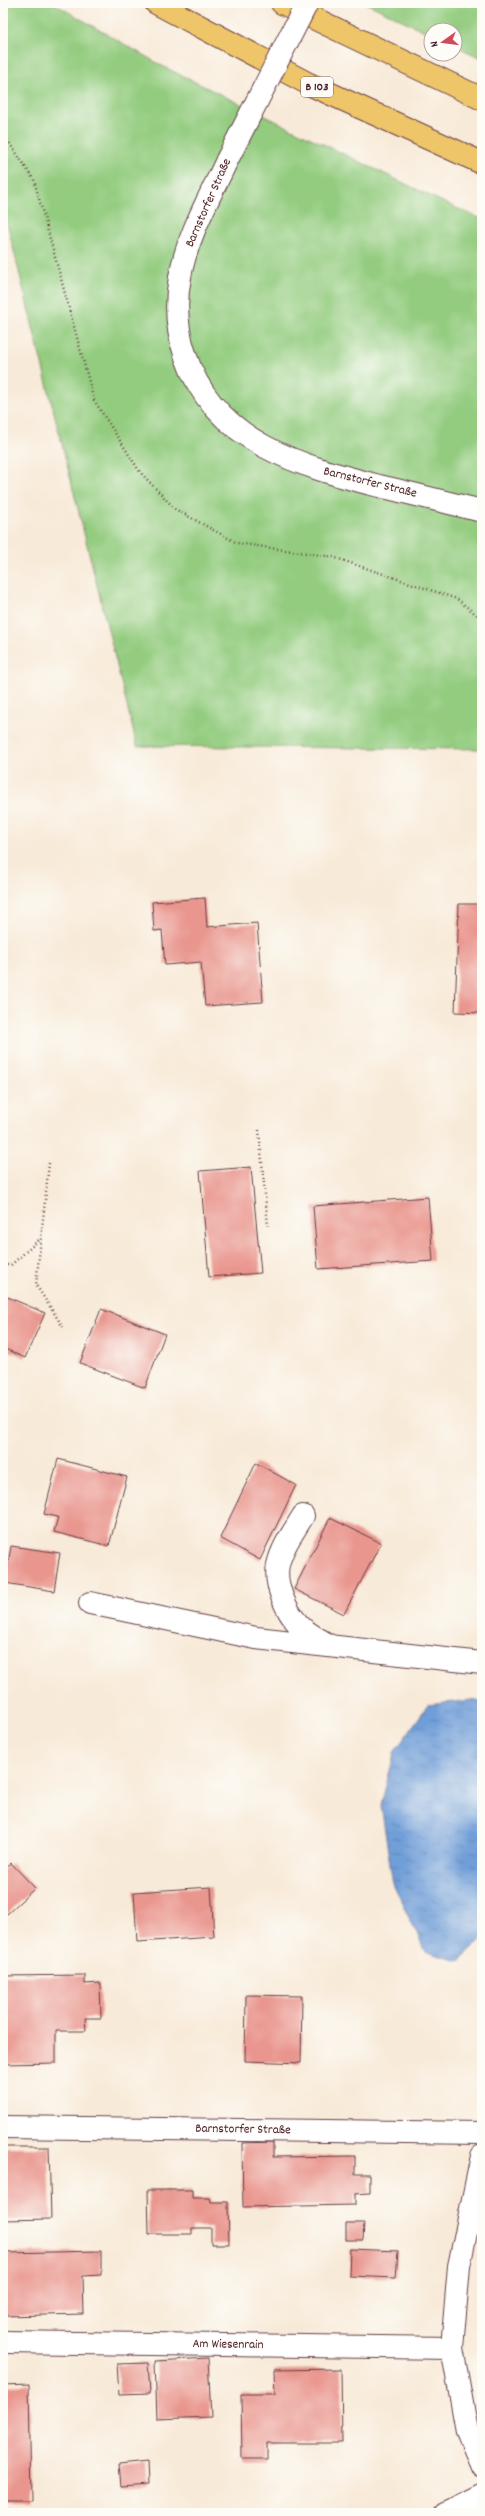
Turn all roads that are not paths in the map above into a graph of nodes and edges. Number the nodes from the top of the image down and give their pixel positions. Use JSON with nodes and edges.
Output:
{"nodes":[{"id":1,"x":156,"y":3,"type":"edge"},
{"id":2,"x":282,"y":3,"type":"edge"},
{"id":3,"x":307,"y":3,"type":"edge"},
{"id":4,"x":482,"y":99,"type":"edge"},
{"id":5,"x":482,"y":163,"type":"edge"},
{"id":6,"x":482,"y":511,"type":"edge"},
{"id":7,"x":303,"y":1516,"type":"dead end"},
{"id":8,"x":90,"y":1603,"type":"dead end"},
{"id":9,"x":331,"y":1646,"type":"junction"},
{"id":10,"x":482,"y":1663,"type":"edge"},
{"id":11,"x":3,"y":2127,"type":"edge"},
{"id":12,"x":482,"y":2133,"type":"edge"},
{"id":13,"x":482,"y":2156,"type":"edge"},
{"id":14,"x":3,"y":2342,"type":"edge"},
{"id":15,"x":452,"y":2348,"type":"junction"},
{"id":16,"x":482,"y":2466,"type":"edge"},
{"id":17,"x":482,"y":2494,"type":"edge"},
{"id":18,"x":447,"y":2513,"type":"edge"}],
"edges":[{"from":1,"to":5,"type":"highway","number":"B 103"},
{"from":2,"to":4,"type":"highway"},
{"from":3,"to":6,"type":"street","name":"Barnstorfer Straße","bridge":true},
{"from":7,"to":9,"type":"street"},
{"from":8,"to":9,"type":"street"},
{"from":9,"to":10,"type":"street"},
{"from":11,"to":12,"type":"street","name":"Barnstorfer Straße"},
{"from":13,"to":15,"type":"street"},
{"from":14,"to":15,"type":"street","name":"Am Wiesenrain"},
{"from":15,"to":16,"type":"street"},
{"from":17,"to":18,"type":"street"}]}
